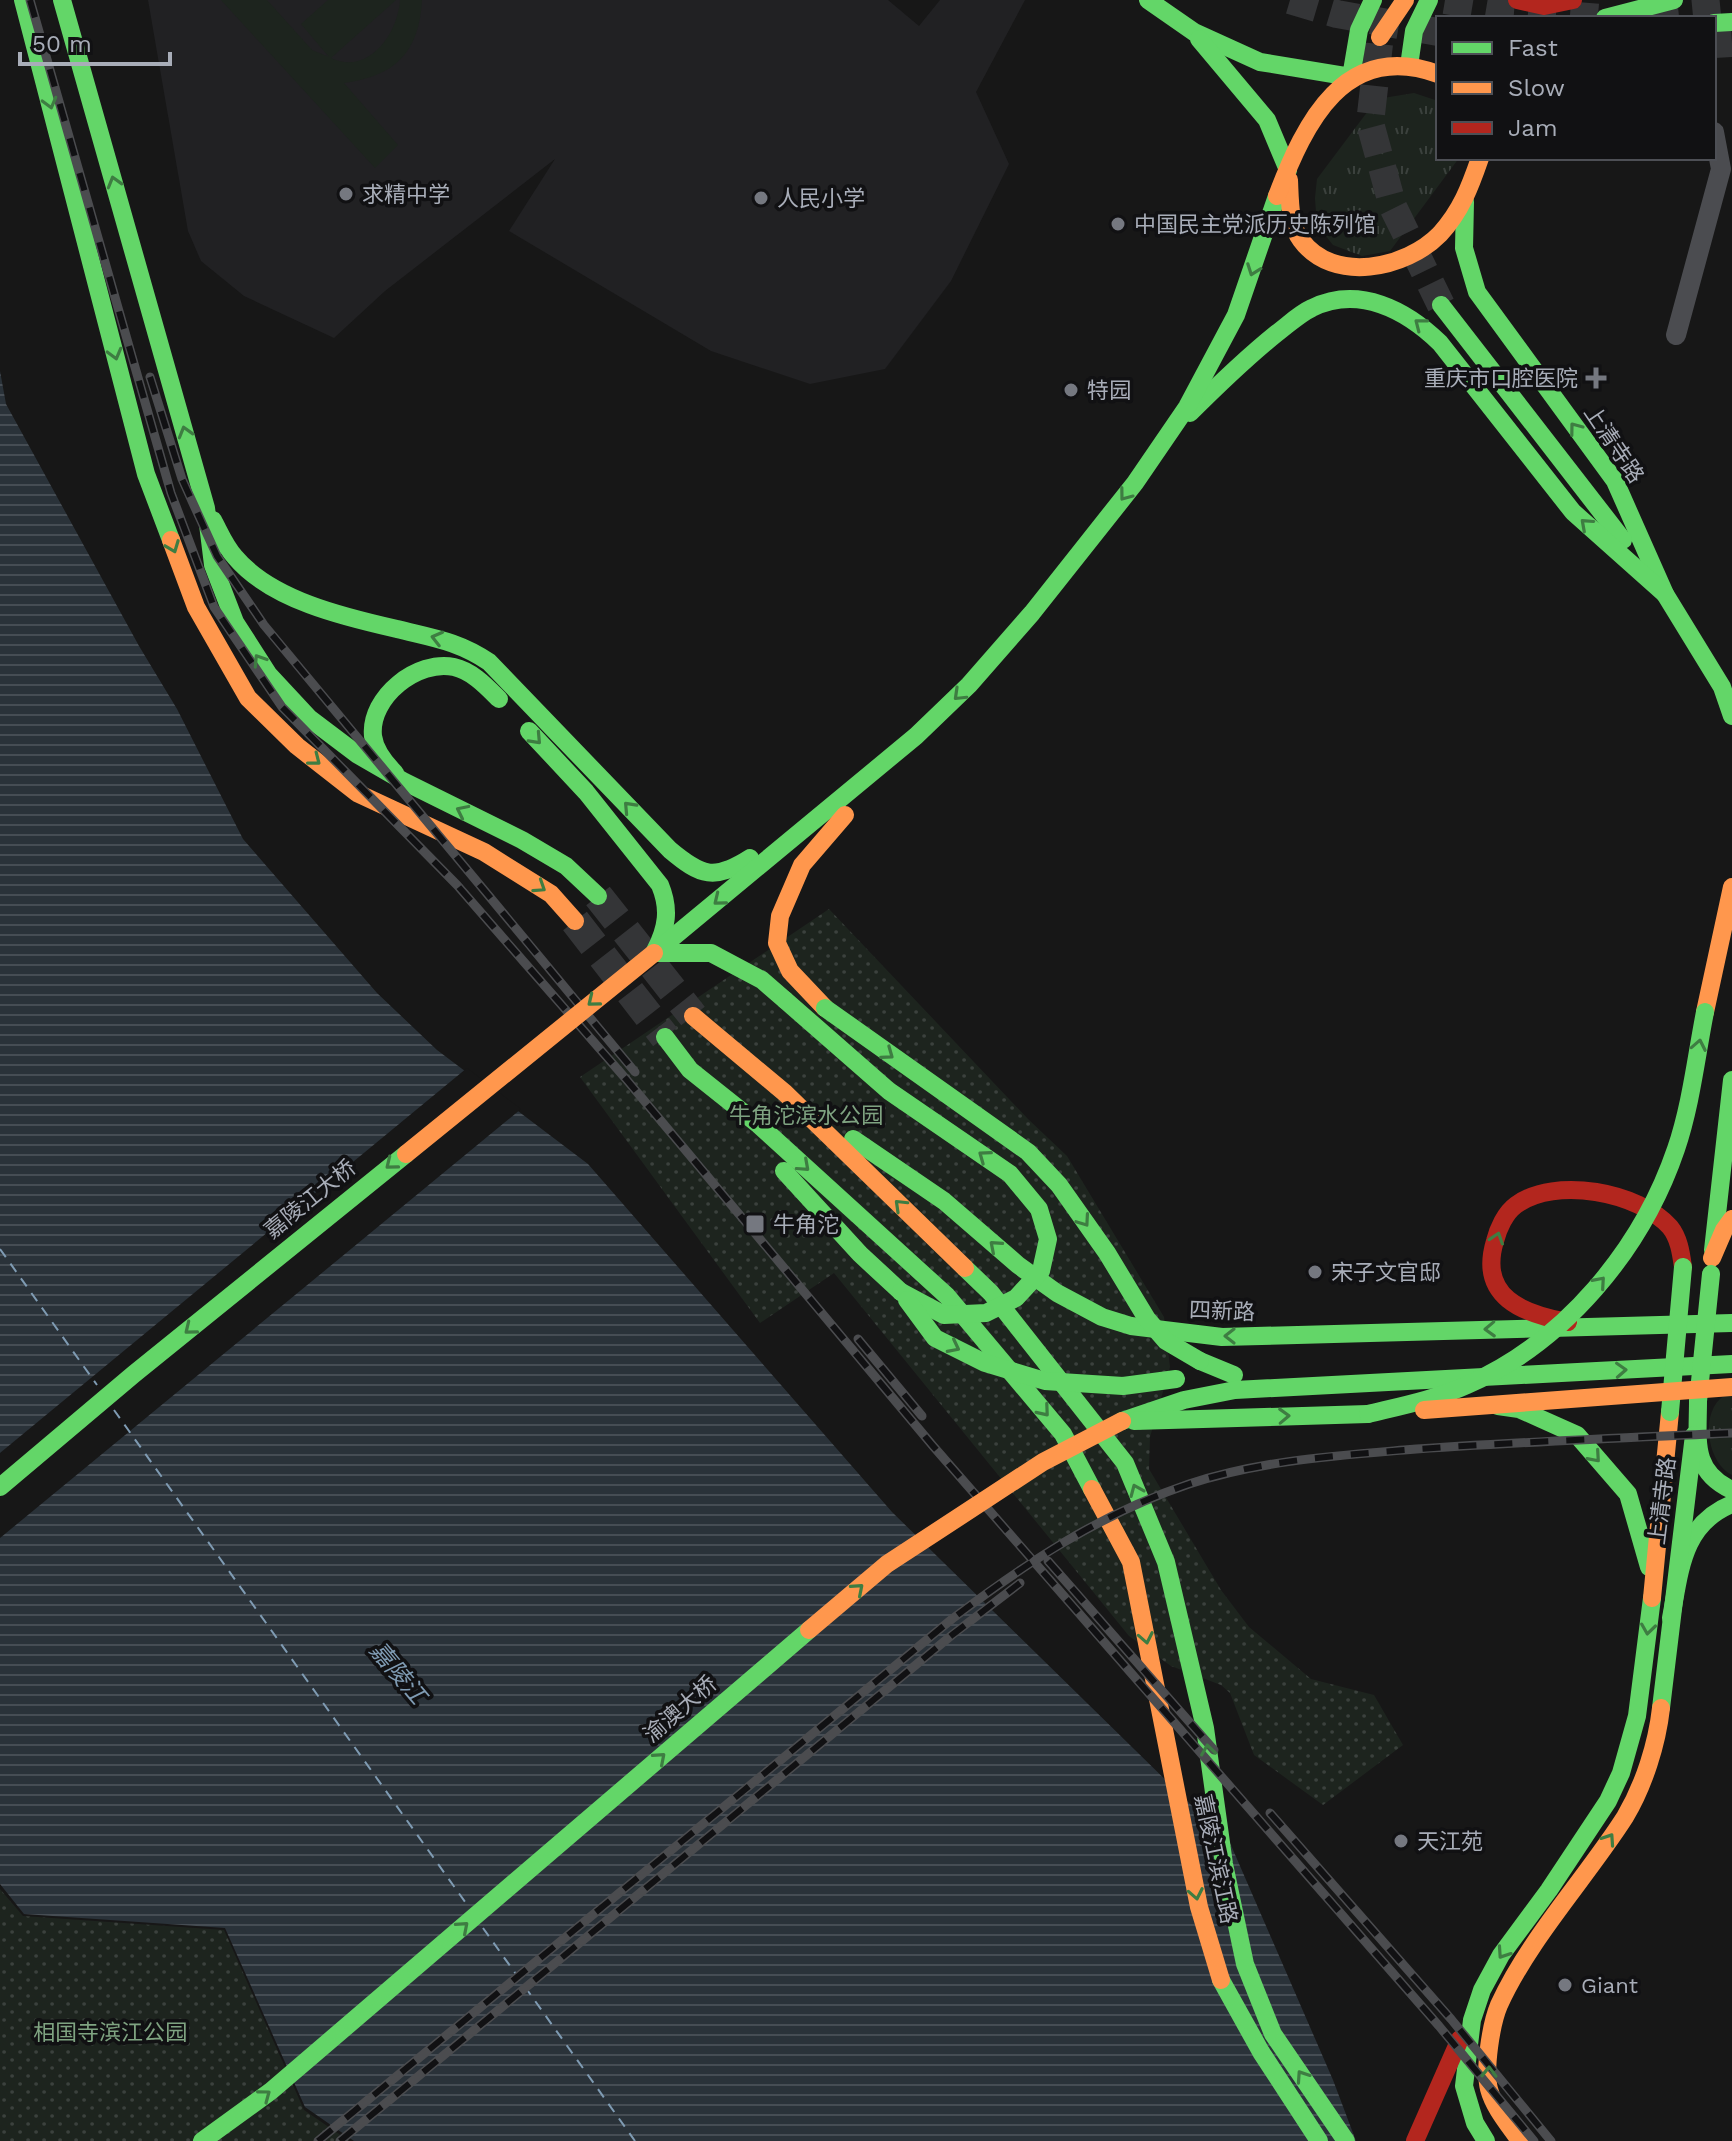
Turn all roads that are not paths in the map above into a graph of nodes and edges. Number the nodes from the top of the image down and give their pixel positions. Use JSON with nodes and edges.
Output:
{"nodes":[{"id":1,"x":23,"y":0,"type":"edge"},
{"id":2,"x":62,"y":0,"type":"edge"},
{"id":3,"x":1148,"y":0,"type":"edge"},
{"id":4,"x":1373,"y":0,"type":"edge"},
{"id":5,"x":1405,"y":0,"type":"edge"},
{"id":6,"x":1429,"y":0,"type":"edge"},
{"id":7,"x":1517,"y":0,"type":"edge"},
{"id":8,"x":1573,"y":0,"type":"edge"},
{"id":9,"x":1674,"y":0,"type":"edge"},
{"id":10,"x":1613,"y":16,"type":"edge"},
{"id":11,"x":1194,"y":32,"type":"junction"},
{"id":12,"x":1380,"y":37,"type":"tunnel mouth"},
{"id":13,"x":1409,"y":66,"type":"junction"},
{"id":14,"x":1436,"y":73,"type":"edge"},
{"id":15,"x":1351,"y":77,"type":"junction"},
{"id":16,"x":1716,"y":136,"type":"edge"},
{"id":17,"x":1726,"y":157,"type":"edge"},
{"id":18,"x":1479,"y":160,"type":"edge"},
{"id":19,"x":1288,"y":170,"type":"junction"},
{"id":20,"x":1465,"y":202,"type":"junction"},
{"id":21,"x":1441,"y":305,"type":"tunnel mouth"},
{"id":22,"x":1676,"y":335,"type":"dead end"},
{"id":23,"x":1178,"y":425,"type":"junction"},
{"id":24,"x":206,"y":508,"type":"junction"},
{"id":25,"x":1665,"y":594,"type":"junction"},
{"id":26,"x":1727,"y":683,"type":"edge"},
{"id":27,"x":1732,"y":716,"type":"edge"},
{"id":28,"x":896,"y":755,"type":"junction"},
{"id":29,"x":403,"y":781,"type":"junction"},
{"id":30,"x":586,"y":792,"type":"junction"},
{"id":31,"x":678,"y":880,"type":"dead end"},
{"id":32,"x":1732,"y":887,"type":"edge"},
{"id":33,"x":598,"y":896,"type":"tunnel mouth"},
{"id":34,"x":685,"y":901,"type":"dead end"},
{"id":35,"x":575,"y":921,"type":"tunnel mouth"},
{"id":36,"x":678,"y":933,"type":"junction"},
{"id":37,"x":654,"y":953,"type":"junction"},
{"id":38,"x":693,"y":1016,"type":"tunnel mouth"},
{"id":39,"x":665,"y":1037,"type":"tunnel mouth"},
{"id":40,"x":690,"y":1070,"type":"junction"},
{"id":41,"x":1732,"y":1080,"type":"edge"},
{"id":42,"x":785,"y":1093,"type":"junction"},
{"id":43,"x":1732,"y":1219,"type":"edge"},
{"id":44,"x":1712,"y":1266,"type":"junction"},
{"id":45,"x":901,"y":1292,"type":"junction"},
{"id":46,"x":1732,"y":1323,"type":"edge"},
{"id":47,"x":1596,"y":1326,"type":"junction"},
{"id":48,"x":1732,"y":1364,"type":"edge"},
{"id":49,"x":1235,"y":1382,"type":"junction"},
{"id":50,"x":1367,"y":1384,"type":"junction"},
{"id":51,"x":1732,"y":1387,"type":"edge"},
{"id":52,"x":1698,"y":1401,"type":"junction"},
{"id":53,"x":1368,"y":1414,"type":"junction"},
{"id":54,"x":1122,"y":1421,"type":"junction"},
{"id":55,"x":0,"y":1487,"type":"edge"},
{"id":56,"x":1732,"y":1490,"type":"edge"},
{"id":57,"x":1732,"y":1504,"type":"edge"},
{"id":58,"x":1654,"y":1583,"type":"junction"},
{"id":59,"x":1671,"y":1618,"type":"junction"},
{"id":60,"x":1482,"y":1990,"type":"junction"},
{"id":61,"x":202,"y":2141,"type":"edge"},
{"id":62,"x":1319,"y":2141,"type":"edge"},
{"id":63,"x":1346,"y":2141,"type":"edge"},
{"id":64,"x":1415,"y":2141,"type":"edge"},
{"id":65,"x":1486,"y":2141,"type":"edge"},
{"id":66,"x":1520,"y":2141,"type":"edge"}],
"edges":[{"from":1,"to":35,"type":"main road","one_way":true},
{"from":24,"to":2,"type":"main road","one_way":true},
{"from":3,"to":11,"type":"main road"},
{"from":4,"to":15,"type":"main road"},
{"from":5,"to":12,"type":"main road"},
{"from":6,"to":13,"type":"main road"},
{"from":7,"to":8,"type":"main road"},
{"from":9,"to":10,"type":"main road"},
{"from":11,"to":15,"type":"main road"},
{"from":11,"to":19,"type":"main road"},
{"from":13,"to":14,"type":"main road"},
{"from":13,"to":15,"type":"main road"},
{"from":15,"to":19,"type":"main road"},
{"from":16,"to":17,"type":"street"},
{"from":17,"to":22,"type":"street"},
{"from":18,"to":20,"type":"main road"},
{"from":19,"to":20,"type":"main road"},
{"from":19,"to":23,"type":"main road","one_way":true},
{"from":25,"to":20,"type":"main road","name":"上清寺路","one_way":true},
{"from":21,"to":25,"type":"main road"},
{"from":25,"to":23,"type":"main road","one_way":true},
{"from":23,"to":28,"type":"main road","one_way":true},
{"from":28,"to":24,"type":"main road","one_way":true},
{"from":29,"to":24,"type":"main road","one_way":true},
{"from":25,"to":26,"type":"main road","name":"上清寺路"},
{"from":26,"to":27,"type":"main road","name":"上清寺路"},
{"from":28,"to":36,"type":"main road","name":"嘉陵江大桥","one_way":true},
{"from":28,"to":49,"type":"main road","one_way":true,"bridge":true},
{"from":29,"to":30,"type":"main road","one_way":true},
{"from":33,"to":29,"type":"main road","one_way":true},
{"from":30,"to":31,"type":"main road"},
{"from":30,"to":37,"type":"main road"},
{"from":53,"to":32,"type":"main road","one_way":true,"bridge":true},
{"from":34,"to":36,"type":"main road"},
{"from":36,"to":37,"type":"main road","name":"嘉陵江大桥"},
{"from":45,"to":37,"type":"main road","one_way":true,"bridge":true},
{"from":37,"to":55,"type":"main road","name":"嘉陵江大桥","one_way":true,"bridge":true},
{"from":38,"to":42,"type":"main road"},
{"from":39,"to":40,"type":"main road"},
{"from":40,"to":45,"type":"main road"},
{"from":40,"to":62,"type":"main road","name":"嘉陵江滨江路","one_way":true},
{"from":41,"to":44,"type":"main road","name":"上清寺路"},
{"from":47,"to":42,"type":"main road","name":"四新路","one_way":true},
{"from":63,"to":42,"type":"main road","name":"嘉陵江滨江路","one_way":true},
{"from":43,"to":44,"type":"main road"},
{"from":44,"to":52,"type":"main road","name":"上清寺路","bridge":true},
{"from":45,"to":49,"type":"main road","one_way":true,"bridge":true},
{"from":46,"to":47,"type":"main road","name":"四新路"},
{"from":47,"to":58,"type":"main road","name":"上清寺路","one_way":true,"bridge":true},
{"from":50,"to":48,"type":"main road","one_way":true},
{"from":49,"to":50,"type":"main road"},
{"from":49,"to":54,"type":"main road","name":"渝澳大桥"},
{"from":50,"to":58,"type":"main road","one_way":true},
{"from":51,"to":53,"type":"main road","bridge":true},
{"from":52,"to":56,"type":"main road"},
{"from":52,"to":59,"type":"main road","name":"上清寺路"},
{"from":54,"to":53,"type":"main road","one_way":true},
{"from":61,"to":54,"type":"main road","name":"渝澳大桥","one_way":true,"bridge":true},
{"from":57,"to":59,"type":"main road"},
{"from":58,"to":60,"type":"main road","name":"上清寺路","one_way":true},
{"from":66,"to":59,"type":"main road","name":"上清寺路","one_way":true},
{"from":60,"to":64,"type":"main road"},
{"from":60,"to":65,"type":"main road"}]}
